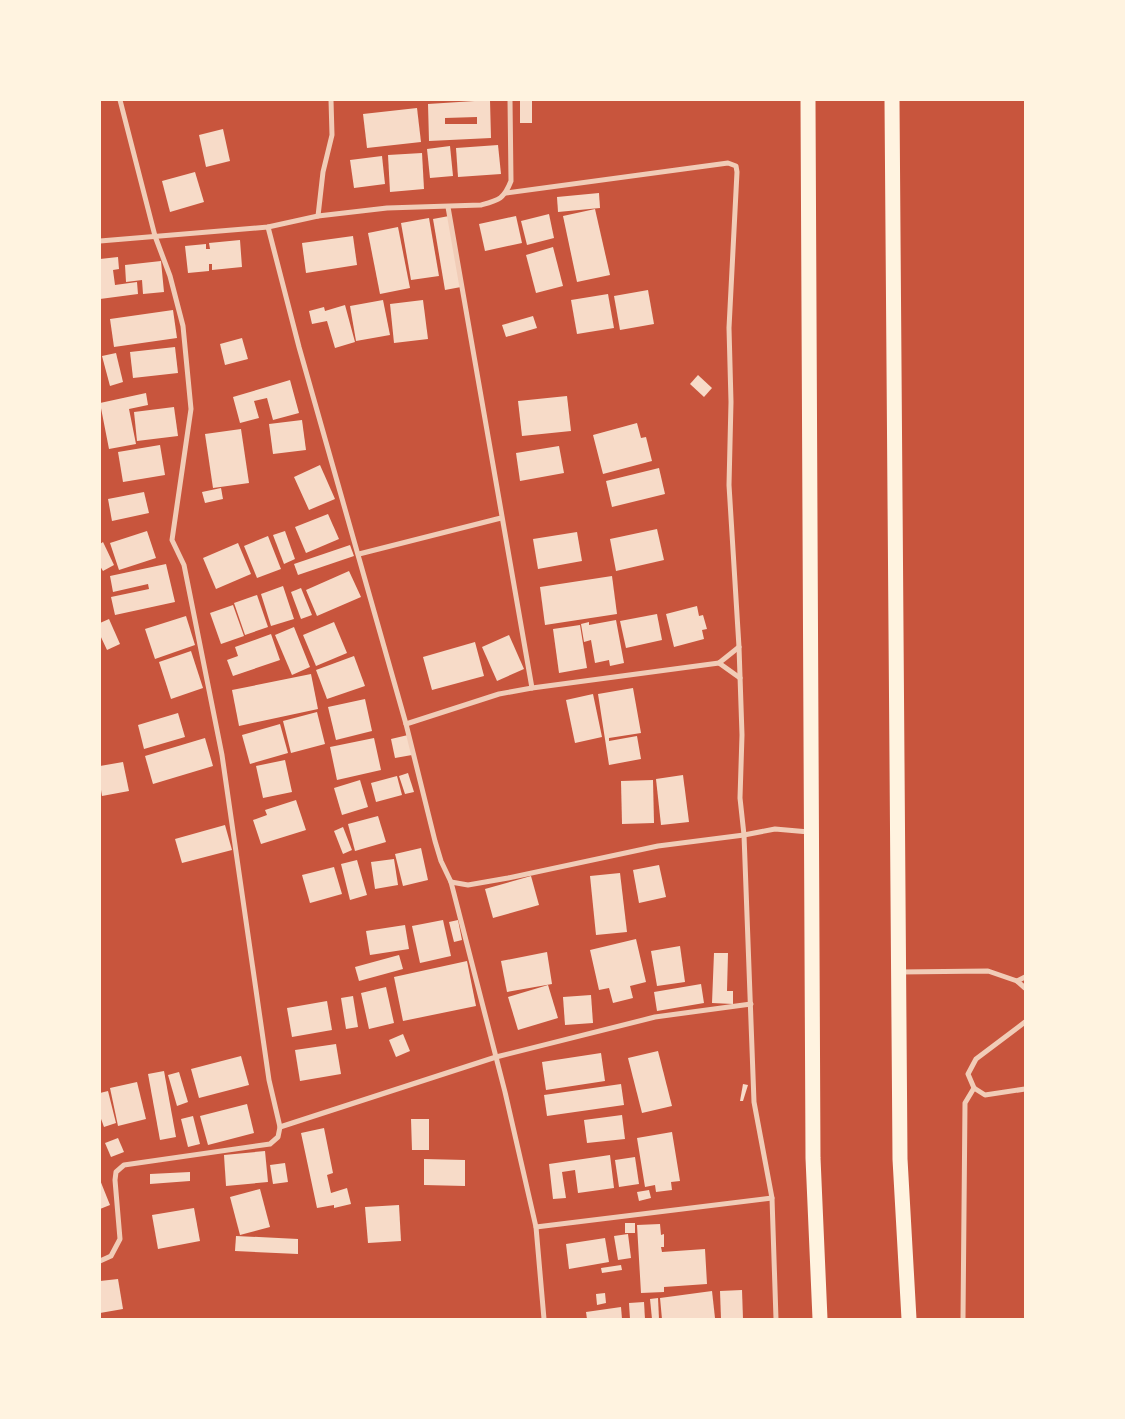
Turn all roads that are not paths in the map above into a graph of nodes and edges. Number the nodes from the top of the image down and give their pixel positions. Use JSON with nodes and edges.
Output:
{"nodes":[{"id":1,"x":120,"y":100,"type":"edge"},
{"id":2,"x":332,"y":100,"type":"edge"},
{"id":3,"x":510,"y":100,"type":"edge"},
{"id":4,"x":808,"y":100,"type":"edge"},
{"id":5,"x":892,"y":100,"type":"edge"},
{"id":6,"x":506,"y":193,"type":"junction"},
{"id":7,"x":448,"y":207,"type":"junction"},
{"id":8,"x":318,"y":216,"type":"junction"},
{"id":9,"x":268,"y":227,"type":"junction"},
{"id":10,"x":155,"y":236,"type":"junction"},
{"id":11,"x":100,"y":241,"type":"edge"},
{"id":12,"x":501,"y":518,"type":"junction"},
{"id":13,"x":359,"y":554,"type":"junction"},
{"id":14,"x":739,"y":646,"type":"junction"},
{"id":15,"x":719,"y":663,"type":"junction"},
{"id":16,"x":740,"y":678,"type":"junction"},
{"id":17,"x":532,"y":688,"type":"junction"},
{"id":18,"x":406,"y":724,"type":"junction"},
{"id":19,"x":811,"y":833,"type":"junction"},
{"id":20,"x":744,"y":835,"type":"junction"},
{"id":21,"x":451,"y":882,"type":"junction"},
{"id":22,"x":899,"y":972,"type":"junction"},
{"id":23,"x":1025,"y":977,"type":"edge"},
{"id":24,"x":1017,"y":981,"type":"junction"},
{"id":25,"x":1025,"y":988,"type":"edge"},
{"id":26,"x":751,"y":1004,"type":"junction"},
{"id":27,"x":1025,"y":1022,"type":"edge"},
{"id":28,"x":496,"y":1057,"type":"junction"},
{"id":29,"x":974,"y":1088,"type":"junction"},
{"id":30,"x":1025,"y":1089,"type":"edge"},
{"id":31,"x":280,"y":1127,"type":"junction"},
{"id":32,"x":772,"y":1198,"type":"junction"},
{"id":33,"x":536,"y":1227,"type":"junction"},
{"id":34,"x":100,"y":1262,"type":"edge"},
{"id":35,"x":544,"y":1319,"type":"edge"},
{"id":36,"x":776,"y":1319,"type":"edge"},
{"id":37,"x":820,"y":1319,"type":"edge"},
{"id":38,"x":909,"y":1319,"type":"edge"},
{"id":39,"x":963,"y":1319,"type":"edge"}],
"edges":[{"from":1,"to":10,"type":"street"},
{"from":2,"to":8,"type":"street"},
{"from":3,"to":6,"type":"street"},
{"from":4,"to":19,"type":"highway"},
{"from":5,"to":22,"type":"highway"},
{"from":6,"to":7,"type":"street"},
{"from":6,"to":14,"type":"street"},
{"from":7,"to":8,"type":"street"},
{"from":7,"to":12,"type":"street"},
{"from":8,"to":9,"type":"street"},
{"from":9,"to":10,"type":"street"},
{"from":9,"to":13,"type":"street"},
{"from":10,"to":11,"type":"street"},
{"from":10,"to":31,"type":"street"},
{"from":12,"to":13,"type":"street"},
{"from":12,"to":17,"type":"street"},
{"from":13,"to":18,"type":"street"},
{"from":14,"to":15,"type":"street"},
{"from":14,"to":16,"type":"street"},
{"from":15,"to":16,"type":"street"},
{"from":15,"to":17,"type":"street"},
{"from":16,"to":20,"type":"street"},
{"from":17,"to":18,"type":"street"},
{"from":18,"to":21,"type":"street"},
{"from":19,"to":20,"type":"street"},
{"from":19,"to":37,"type":"highway"},
{"from":20,"to":21,"type":"street"},
{"from":20,"to":26,"type":"street"},
{"from":21,"to":28,"type":"street"},
{"from":22,"to":24,"type":"street"},
{"from":22,"to":38,"type":"highway"},
{"from":23,"to":24,"type":"street"},
{"from":24,"to":25,"type":"street"},
{"from":26,"to":28,"type":"street"},
{"from":26,"to":32,"type":"street"},
{"from":27,"to":29,"type":"street"},
{"from":28,"to":31,"type":"street"},
{"from":28,"to":33,"type":"street"},
{"from":29,"to":30,"type":"street"},
{"from":29,"to":39,"type":"street"},
{"from":31,"to":34,"type":"street"},
{"from":32,"to":33,"type":"street"},
{"from":32,"to":36,"type":"street"},
{"from":33,"to":35,"type":"street"}]}
